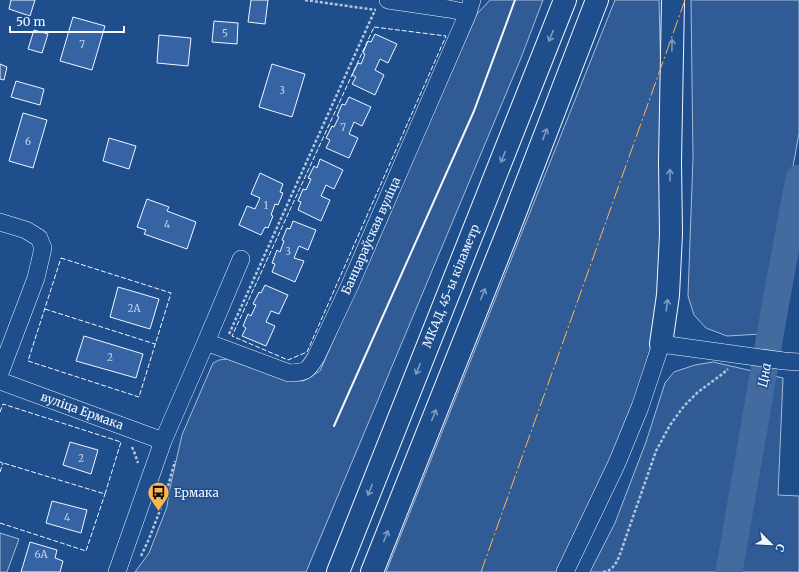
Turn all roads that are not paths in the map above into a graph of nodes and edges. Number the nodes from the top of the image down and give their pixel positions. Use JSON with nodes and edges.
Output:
{"nodes":[{"id":1,"x":565,"y":0,"type":"edge"},
{"id":2,"x":597,"y":0,"type":"edge"},
{"id":3,"x":673,"y":0,"type":"edge"},
{"id":4,"x":382,"y":5,"type":"edge"},
{"id":5,"x":470,"y":7,"type":"edge"},
{"id":6,"x":0,"y":222,"type":"edge"},
{"id":7,"x":241,"y":259,"type":"dead end"},
{"id":8,"x":206,"y":342,"type":"junction"},
{"id":9,"x":661,"y":344,"type":"junction"},
{"id":10,"x":792,"y":362,"type":"edge"},
{"id":11,"x":0,"y":373,"type":"edge"},
{"id":12,"x":0,"y":381,"type":"edge"},
{"id":13,"x":163,"y":441,"type":"junction"},
{"id":14,"x":117,"y":572,"type":"edge"},
{"id":15,"x":338,"y":572,"type":"edge"},
{"id":16,"x":372,"y":572,"type":"edge"},
{"id":17,"x":565,"y":572,"type":"edge"}],
"edges":[{"from":1,"to":15,"type":"highway","name":"МКАД, 45-ы кіламетр","one_way":true},
{"from":16,"to":2,"type":"highway","one_way":true},
{"from":9,"to":3,"type":"highway","one_way":true},
{"from":4,"to":5,"type":"street"},
{"from":5,"to":8,"type":"street","name":"Банцараўская вуліца"},
{"from":6,"to":11,"type":"street"},
{"from":7,"to":8,"type":"street"},
{"from":8,"to":13,"type":"street"},
{"from":9,"to":10,"type":"street"},
{"from":9,"to":17,"type":"street"},
{"from":12,"to":13,"type":"street","name":"вуліца Ермака"},
{"from":13,"to":14,"type":"street"}]}
